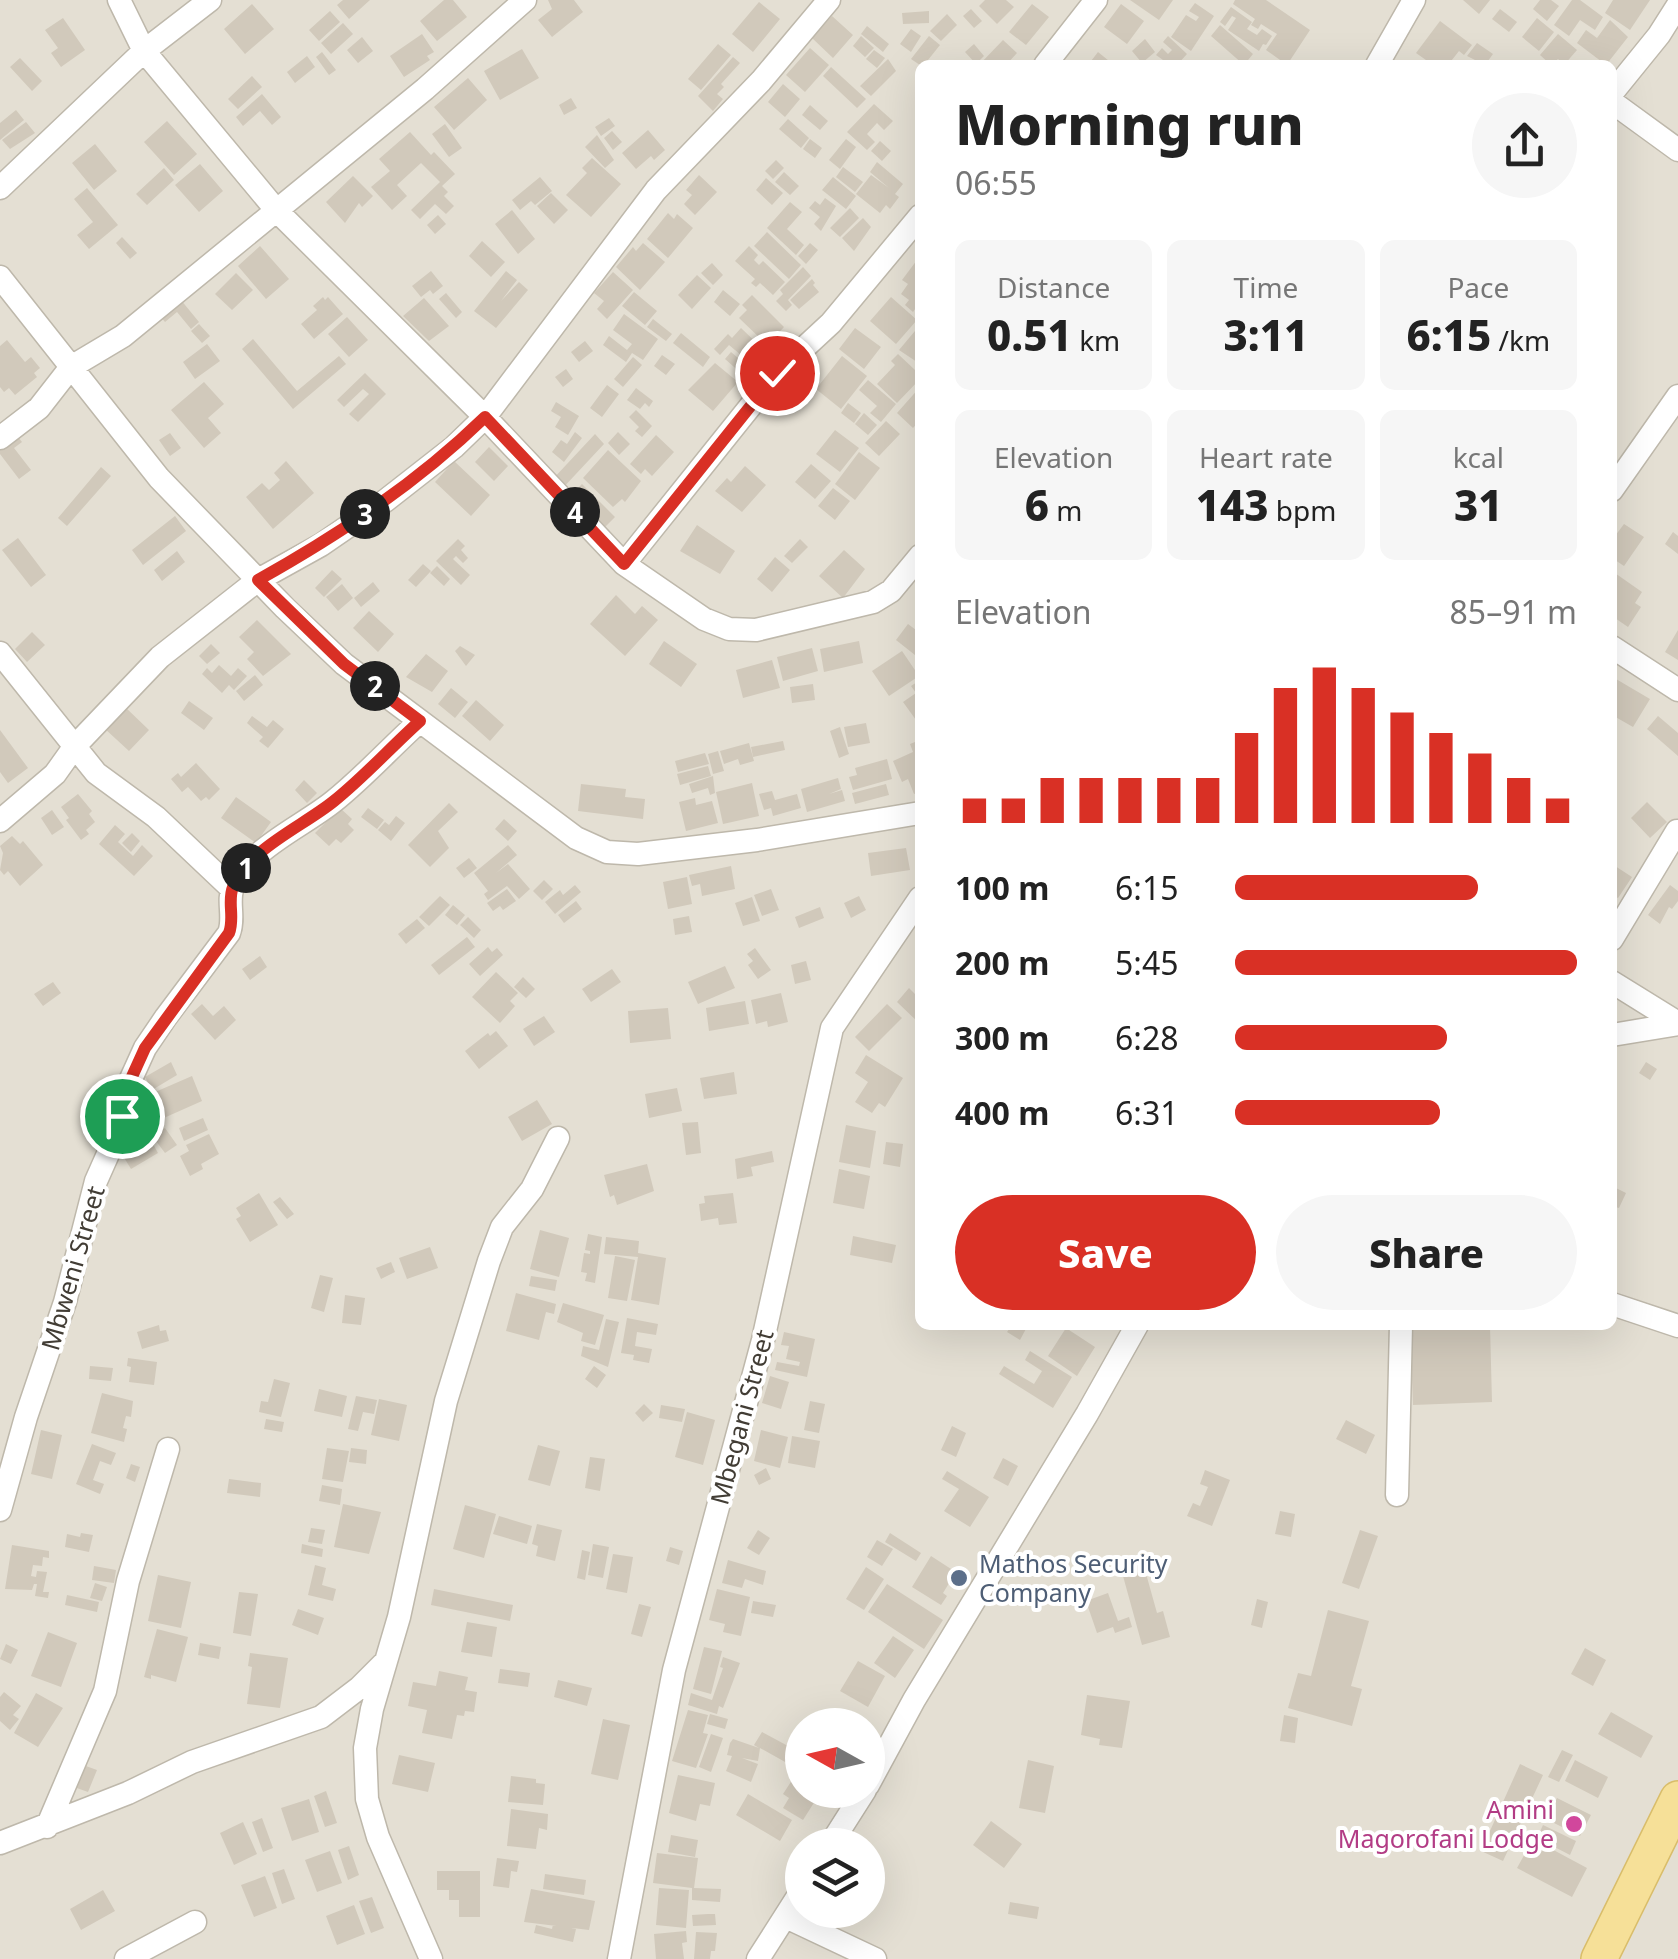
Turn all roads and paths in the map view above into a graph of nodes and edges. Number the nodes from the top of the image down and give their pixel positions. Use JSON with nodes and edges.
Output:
{"nodes":[{"id":1,"x":119,"y":0,"type":"edge"},
{"id":2,"x":210,"y":0,"type":"edge"},
{"id":3,"x":525,"y":0,"type":"edge"},
{"id":4,"x":829,"y":0,"type":"edge"},
{"id":5,"x":1096,"y":0,"type":"edge"},
{"id":6,"x":1414,"y":0,"type":"edge"},
{"id":7,"x":1678,"y":6,"type":"edge"},
{"id":8,"x":144,"y":52,"type":"junction"},
{"id":9,"x":1049,"y":60,"type":"edge"},
{"id":10,"x":1380,"y":60,"type":"edge"},
{"id":11,"x":1617,"y":87,"type":"edge"},
{"id":12,"x":1617,"y":106,"type":"edge"},
{"id":13,"x":1678,"y":150,"type":"edge"},
{"id":14,"x":0,"y":188,"type":"edge"},
{"id":15,"x":276,"y":211,"type":"junction"},
{"id":16,"x":915,"y":222,"type":"edge"},
{"id":17,"x":0,"y":277,"type":"edge"},
{"id":18,"x":71,"y":367,"type":"junction"},
{"id":19,"x":1678,"y":396,"type":"edge"},
{"id":20,"x":485,"y":417,"type":"junction"},
{"id":21,"x":0,"y":438,"type":"edge"},
{"id":22,"x":1617,"y":483,"type":"edge"},
{"id":23,"x":915,"y":562,"type":"edge"},
{"id":24,"x":624,"y":564,"type":"junction"},
{"id":25,"x":258,"y":580,"type":"junction"},
{"id":26,"x":1617,"y":650,"type":"edge"},
{"id":27,"x":0,"y":653,"type":"edge"},
{"id":28,"x":1678,"y":690,"type":"edge"},
{"id":29,"x":420,"y":721,"type":"junction"},
{"id":30,"x":75,"y":746,"type":"junction"},
{"id":31,"x":915,"y":814,"type":"edge"},
{"id":32,"x":0,"y":821,"type":"edge"},
{"id":33,"x":1677,"y":831,"type":"edge"},
{"id":34,"x":232,"y":889,"type":"junction"},
{"id":35,"x":915,"y":905,"type":"edge"},
{"id":36,"x":1617,"y":931,"type":"edge"},
{"id":37,"x":1617,"y":985,"type":"edge"},
{"id":38,"x":1678,"y":1024,"type":"edge"},
{"id":39,"x":1617,"y":1033,"type":"edge"},
{"id":40,"x":558,"y":1138,"type":"dead end"},
{"id":41,"x":1617,"y":1306,"type":"edge"},
{"id":42,"x":1678,"y":1326,"type":"edge"},
{"id":43,"x":1134,"y":1330,"type":"edge"},
{"id":44,"x":1402,"y":1330,"type":"edge"},
{"id":45,"x":168,"y":1448,"type":"dead end"},
{"id":46,"x":1397,"y":1494,"type":"dead end"},
{"id":47,"x":0,"y":1510,"type":"edge"},
{"id":48,"x":388,"y":1660,"type":"junction"},
{"id":49,"x":885,"y":1753,"type":"edge"},
{"id":50,"x":1678,"y":1799,"type":"edge"},
{"id":51,"x":47,"y":1827,"type":"junction"},
{"id":52,"x":0,"y":1843,"type":"edge"},
{"id":53,"x":785,"y":1918,"type":"edge"},
{"id":54,"x":195,"y":1922,"type":"dead end"},
{"id":55,"x":809,"y":1928,"type":"edge"},
{"id":56,"x":126,"y":1959,"type":"edge"},
{"id":57,"x":431,"y":1959,"type":"edge"},
{"id":58,"x":619,"y":1959,"type":"edge"},
{"id":59,"x":758,"y":1959,"type":"edge"},
{"id":60,"x":875,"y":1959,"type":"edge"},
{"id":61,"x":1599,"y":1959,"type":"edge"}],
"edges":[{"from":1,"to":8,"type":"street"},
{"from":2,"to":8,"type":"street"},
{"from":3,"to":15,"type":"street"},
{"from":4,"to":20,"type":"street"},
{"from":5,"to":9,"type":"street"},
{"from":6,"to":10,"type":"street"},
{"from":7,"to":11,"type":"street"},
{"from":8,"to":14,"type":"street"},
{"from":8,"to":15,"type":"street"},
{"from":12,"to":13,"type":"street"},
{"from":15,"to":18,"type":"street"},
{"from":15,"to":20,"type":"street"},
{"from":16,"to":24,"type":"street"},
{"from":17,"to":18,"type":"street"},
{"from":18,"to":21,"type":"street"},
{"from":18,"to":25,"type":"street"},
{"from":19,"to":22,"type":"street"},
{"from":20,"to":24,"type":"street"},
{"from":20,"to":25,"type":"street"},
{"from":23,"to":24,"type":"street"},
{"from":25,"to":29,"type":"street"},
{"from":25,"to":30,"type":"street"},
{"from":26,"to":28,"type":"street"},
{"from":27,"to":30,"type":"street"},
{"from":29,"to":31,"type":"street"},
{"from":29,"to":34,"type":"street"},
{"from":30,"to":32,"type":"street"},
{"from":30,"to":34,"type":"street"},
{"from":33,"to":36,"type":"street"},
{"from":34,"to":47,"type":"street","name":"Mbweni Street"},
{"from":35,"to":58,"type":"street","name":"Mbegani Street"},
{"from":37,"to":38,"type":"street"},
{"from":38,"to":39,"type":"street"},
{"from":40,"to":48,"type":"street"},
{"from":41,"to":42,"type":"street"},
{"from":43,"to":49,"type":"street"},
{"from":44,"to":46,"type":"street"},
{"from":45,"to":51,"type":"street"},
{"from":48,"to":51,"type":"street"},
{"from":48,"to":57,"type":"street"},
{"from":50,"to":61,"type":"main road"},
{"from":51,"to":52,"type":"street"},
{"from":53,"to":59,"type":"street"},
{"from":54,"to":56,"type":"street"},
{"from":55,"to":60,"type":"street"}]}
